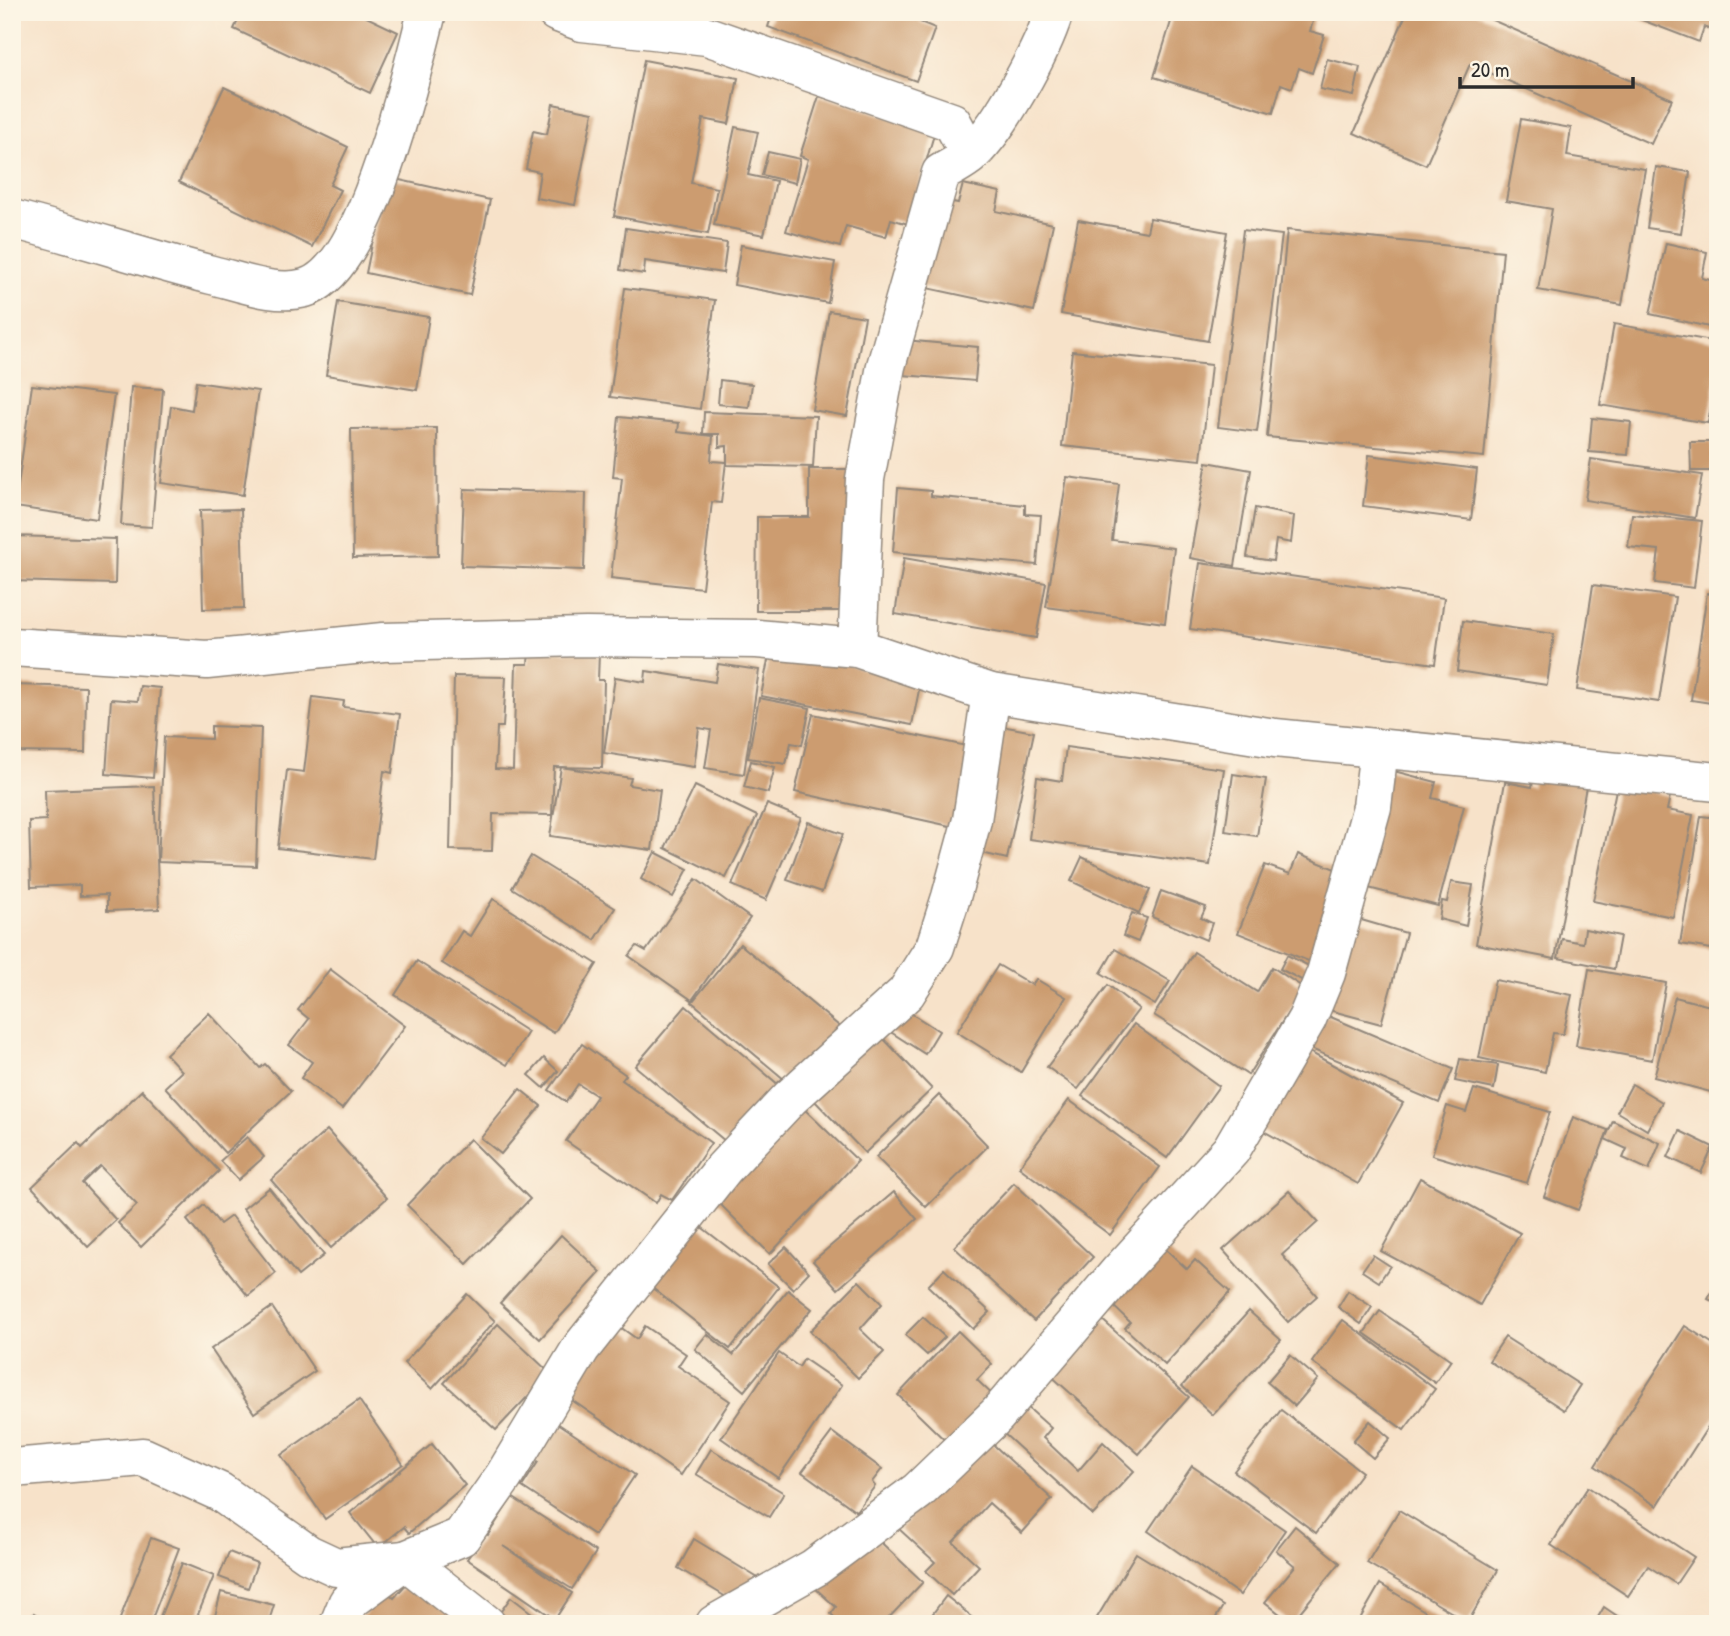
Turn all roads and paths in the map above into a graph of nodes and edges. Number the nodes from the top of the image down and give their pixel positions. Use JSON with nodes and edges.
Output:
{"nodes":[{"id":1,"x":427,"y":12,"type":"edge"},
{"id":2,"x":556,"y":12,"type":"edge"},
{"id":3,"x":1054,"y":12,"type":"edge"},
{"id":4,"x":970,"y":155,"type":"junction"},
{"id":5,"x":12,"y":219,"type":"edge"},
{"id":6,"x":12,"y":647,"type":"edge"},
{"id":7,"x":858,"y":648,"type":"junction"},
{"id":8,"x":991,"y":693,"type":"junction"},
{"id":9,"x":1379,"y":749,"type":"junction"},
{"id":10,"x":1718,"y":782,"type":"edge"},
{"id":11,"x":12,"y":1468,"type":"edge"},
{"id":12,"x":405,"y":1560,"type":"junction"},
{"id":13,"x":340,"y":1624,"type":"edge"},
{"id":14,"x":486,"y":1624,"type":"edge"},
{"id":15,"x":715,"y":1624,"type":"edge"}],
"edges":[{"from":1,"to":5,"type":"street"},
{"from":2,"to":4,"type":"street"},
{"from":3,"to":4,"type":"street"},
{"from":4,"to":7,"type":"street"},
{"from":6,"to":7,"type":"street"},
{"from":7,"to":8,"type":"street"},
{"from":8,"to":9,"type":"street"},
{"from":8,"to":12,"type":"street"},
{"from":9,"to":10,"type":"street"},
{"from":9,"to":15,"type":"street"},
{"from":11,"to":12,"type":"street"},
{"from":12,"to":13,"type":"street"},
{"from":12,"to":14,"type":"street"}]}
